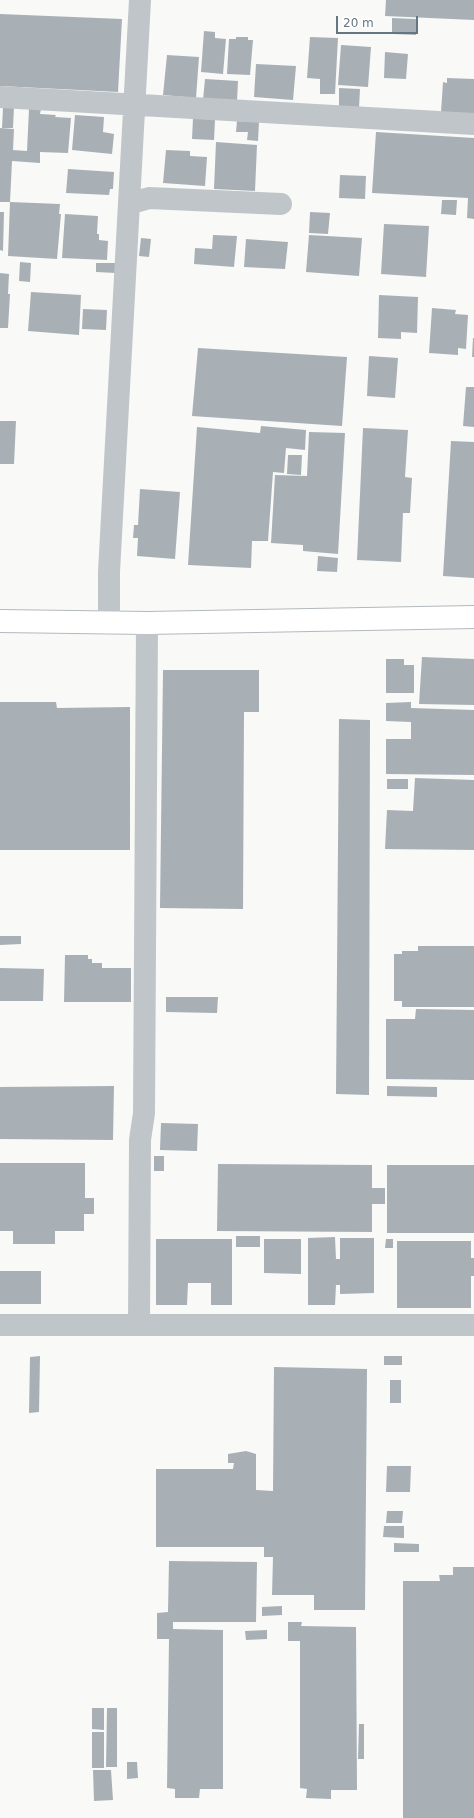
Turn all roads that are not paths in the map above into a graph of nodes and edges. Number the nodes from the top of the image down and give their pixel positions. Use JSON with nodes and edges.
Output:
{"nodes":[{"id":1,"x":140,"y":0,"type":"edge"},
{"id":2,"x":0,"y":97,"type":"edge"},
{"id":3,"x":135,"y":105,"type":"junction"},
{"id":4,"x":474,"y":124,"type":"edge"},
{"id":5,"x":129,"y":204,"type":"junction"},
{"id":6,"x":281,"y":204,"type":"dead end"},
{"id":7,"x":474,"y":617,"type":"edge"},
{"id":8,"x":0,"y":621,"type":"edge"},
{"id":9,"x":109,"y":623,"type":"junction"},
{"id":10,"x":147,"y":624,"type":"junction"},
{"id":11,"x":139,"y":1324,"type":"junction"},
{"id":12,"x":0,"y":1325,"type":"edge"},
{"id":13,"x":474,"y":1325,"type":"edge"}],
"edges":[{"from":1,"to":3,"type":"street"},
{"from":2,"to":3,"type":"street"},
{"from":3,"to":4,"type":"street"},
{"from":3,"to":5,"type":"street"},
{"from":5,"to":6,"type":"street"},
{"from":5,"to":9,"type":"street"},
{"from":7,"to":10,"type":"street"},
{"from":8,"to":9,"type":"street"},
{"from":9,"to":10,"type":"street"},
{"from":10,"to":11,"type":"street"},
{"from":11,"to":12,"type":"street"},
{"from":11,"to":13,"type":"street"}]}
